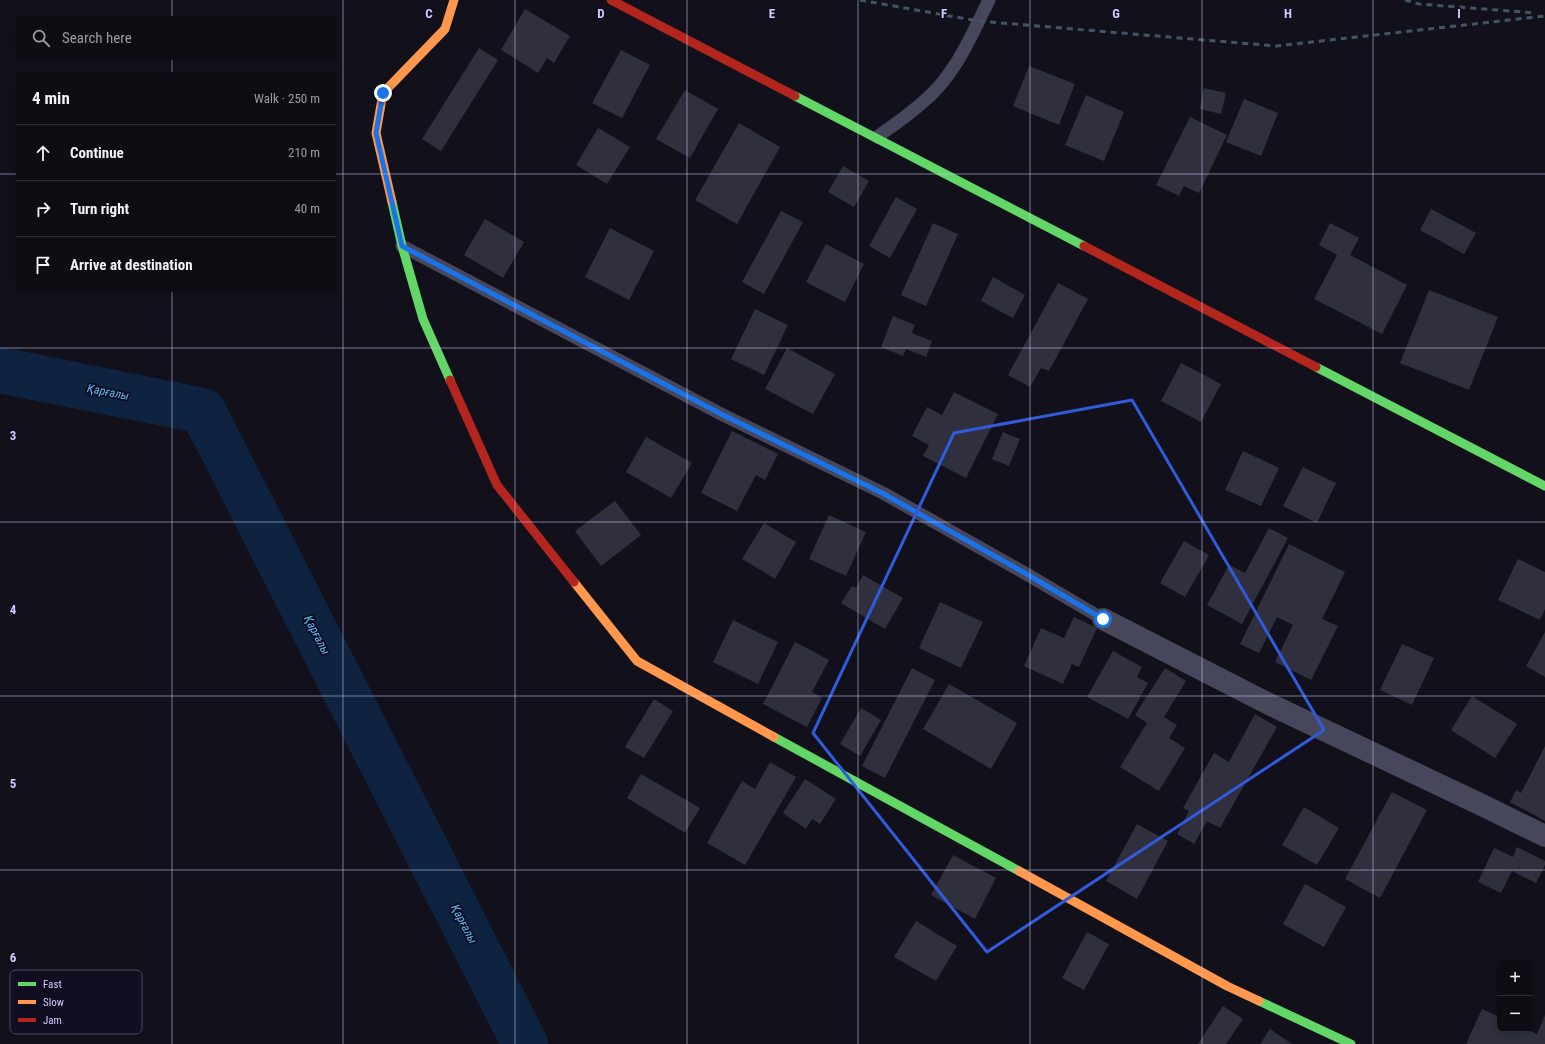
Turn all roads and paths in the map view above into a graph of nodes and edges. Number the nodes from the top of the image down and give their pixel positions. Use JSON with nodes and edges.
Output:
{"nodes":[{"id":1,"x":454,"y":0,"type":"edge"},
{"id":2,"x":611,"y":0,"type":"edge"},
{"id":3,"x":989,"y":0,"type":"edge"},
{"id":4,"x":877,"y":137,"type":"junction"},
{"id":5,"x":402,"y":246,"type":"junction"},
{"id":6,"x":1545,"y":486,"type":"edge"},
{"id":7,"x":1103,"y":619,"type":"joint"},
{"id":8,"x":1545,"y":836,"type":"edge"},
{"id":9,"x":1351,"y":1044,"type":"edge"}],
"edges":[{"from":1,"to":5,"type":"street"},
{"from":2,"to":4,"type":"street"},
{"from":3,"to":4,"type":"lane"},
{"from":4,"to":6,"type":"street"},
{"from":5,"to":7,"type":"lane"},
{"from":5,"to":9,"type":"street"},
{"from":7,"to":8,"type":"street"}]}
